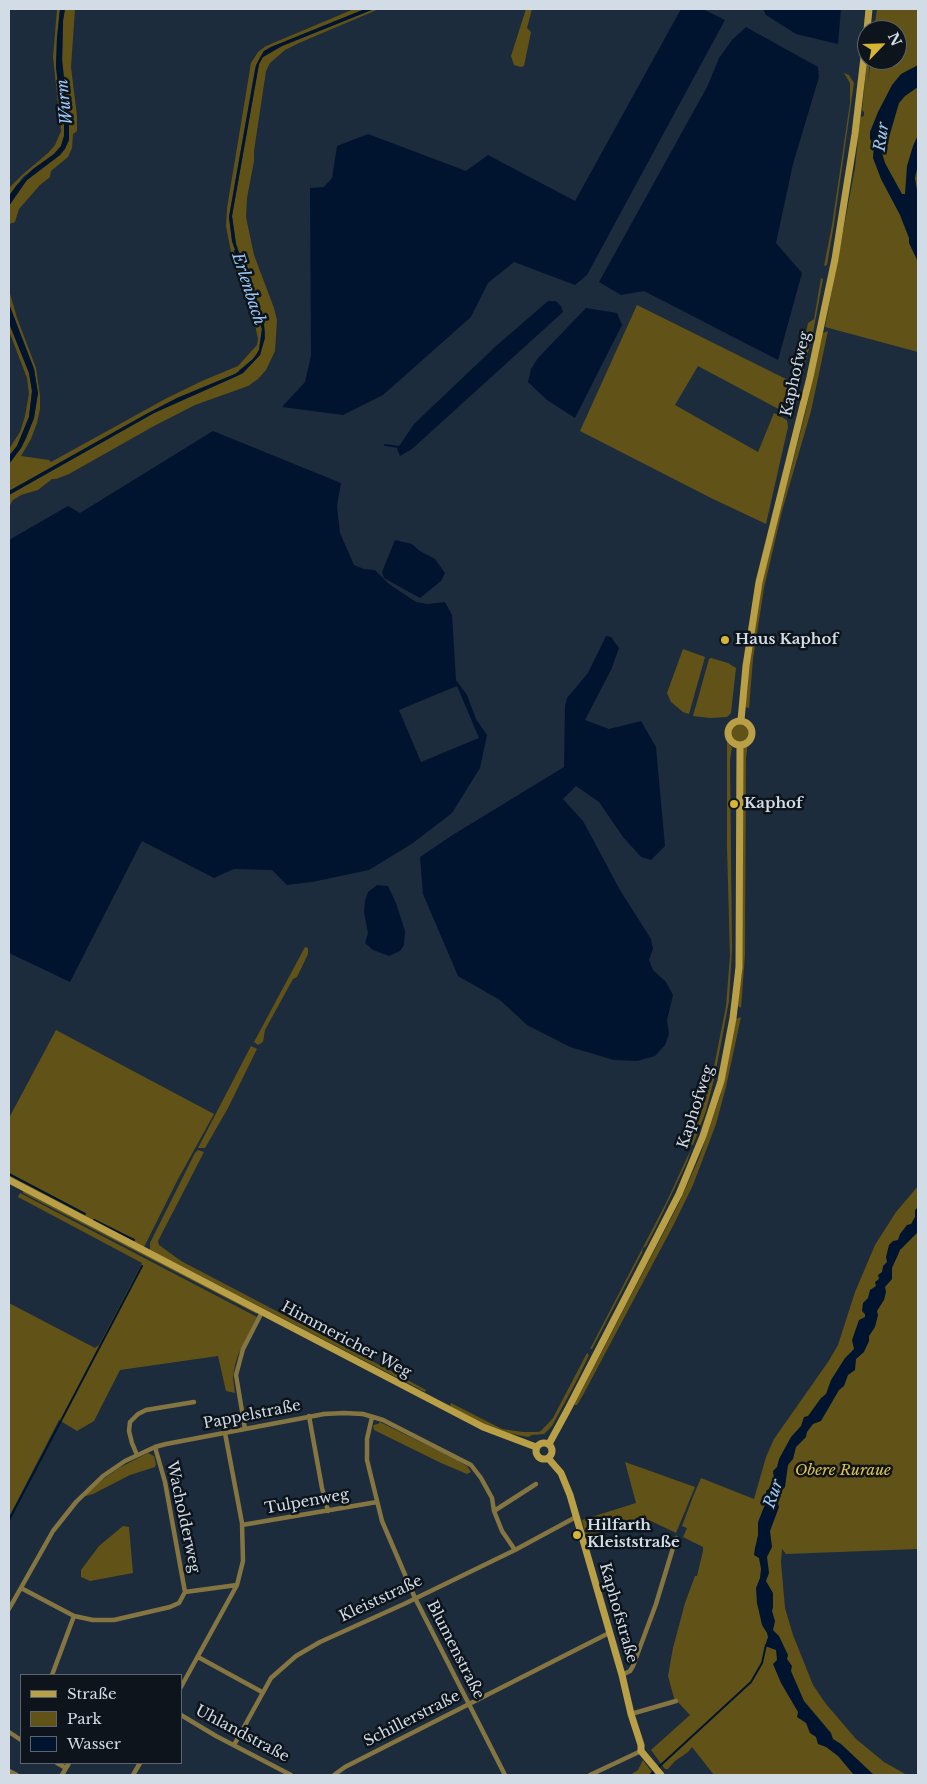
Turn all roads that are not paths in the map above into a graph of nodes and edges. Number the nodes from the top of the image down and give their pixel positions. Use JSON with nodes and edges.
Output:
{"nodes":[{"id":1,"x":862,"y":70,"type":"edge"},
{"id":2,"x":741,"y":720,"type":"junction"},
{"id":3,"x":740,"y":745,"type":"junction"},
{"id":4,"x":9,"y":1180,"type":"edge"},
{"id":5,"x":262,"y":1312,"type":"junction"},
{"id":6,"x":194,"y":1402,"type":"dead end"},
{"id":7,"x":309,"y":1416,"type":"junction"},
{"id":8,"x":372,"y":1417,"type":"junction"},
{"id":9,"x":245,"y":1428,"type":"junction"},
{"id":10,"x":225,"y":1433,"type":"junction"},
{"id":11,"x":549,"y":1444,"type":"junction"},
{"id":12,"x":155,"y":1447,"type":"junction"},
{"id":13,"x":536,"y":1447,"type":"junction"},
{"id":14,"x":137,"y":1455,"type":"junction"},
{"id":15,"x":548,"y":1458,"type":"junction"},
{"id":16,"x":536,"y":1484,"type":"dead end"},
{"id":17,"x":377,"y":1502,"type":"junction"},
{"id":18,"x":328,"y":1511,"type":"junction"},
{"id":19,"x":494,"y":1511,"type":"junction"},
{"id":20,"x":576,"y":1517,"type":"junction"},
{"id":21,"x":242,"y":1526,"type":"junction"},
{"id":22,"x":676,"y":1538,"type":"dead end"},
{"id":23,"x":515,"y":1550,"type":"junction"},
{"id":24,"x":237,"y":1585,"type":"junction"},
{"id":25,"x":21,"y":1588,"type":"junction"},
{"id":26,"x":185,"y":1592,"type":"junction"},
{"id":27,"x":415,"y":1598,"type":"junction"},
{"id":28,"x":9,"y":1609,"type":"edge"},
{"id":29,"x":74,"y":1616,"type":"junction"},
{"id":30,"x":609,"y":1633,"type":"junction"},
{"id":31,"x":198,"y":1657,"type":"junction"},
{"id":32,"x":52,"y":1674,"type":"edge"},
{"id":33,"x":622,"y":1675,"type":"junction"},
{"id":34,"x":182,"y":1685,"type":"edge"},
{"id":35,"x":262,"y":1692,"type":"junction"},
{"id":36,"x":676,"y":1701,"type":"dead end"},
{"id":37,"x":468,"y":1704,"type":"junction"},
{"id":38,"x":631,"y":1714,"type":"junction"},
{"id":39,"x":182,"y":1716,"type":"edge"},
{"id":40,"x":9,"y":1732,"type":"edge"},
{"id":41,"x":20,"y":1738,"type":"edge"},
{"id":42,"x":234,"y":1745,"type":"junction"},
{"id":43,"x":641,"y":1751,"type":"junction"},
{"id":44,"x":59,"y":1764,"type":"edge"},
{"id":45,"x":68,"y":1764,"type":"edge"},
{"id":46,"x":139,"y":1764,"type":"edge"},
{"id":47,"x":66,"y":1768,"type":"junction"},
{"id":48,"x":9,"y":1771,"type":"edge"},
{"id":49,"x":16,"y":1775,"type":"edge"},
{"id":50,"x":62,"y":1775,"type":"edge"},
{"id":51,"x":133,"y":1775,"type":"edge"},
{"id":52,"x":292,"y":1775,"type":"edge"},
{"id":53,"x":334,"y":1775,"type":"edge"},
{"id":54,"x":505,"y":1775,"type":"edge"},
{"id":55,"x":590,"y":1775,"type":"edge"},
{"id":56,"x":661,"y":1775,"type":"edge"}],
"edges":[{"from":1,"to":2,"type":"main road","name":"Kaphofweg"},
{"from":2,"to":3,"type":"main road","name":"Kaphofweg"},
{"from":2,"to":3,"type":"main road","name":"Kaphofweg"},
{"from":3,"to":11,"type":"main road","name":"Kaphofweg"},
{"from":4,"to":5,"type":"main road","name":"Himmericher Weg"},
{"from":5,"to":9,"type":"street"},
{"from":5,"to":13,"type":"main road","name":"Himmericher Weg"},
{"from":6,"to":14,"type":"street"},
{"from":7,"to":8,"type":"street","name":"Pappelstraße"},
{"from":7,"to":9,"type":"street","name":"Pappelstraße"},
{"from":7,"to":18,"type":"street"},
{"from":8,"to":17,"type":"street","name":"Blumenstraße"},
{"from":8,"to":19,"type":"street","name":"Pappelstraße"},
{"from":9,"to":10,"type":"street","name":"Pappelstraße"},
{"from":10,"to":12,"type":"street","name":"Pappelstraße"},
{"from":10,"to":21,"type":"street"},
{"from":11,"to":13,"type":"main road"},
{"from":11,"to":15,"type":"main road"},
{"from":12,"to":14,"type":"street","name":"Pappelstraße"},
{"from":12,"to":26,"type":"street","name":"Wacholderweg"},
{"from":13,"to":15,"type":"main road"},
{"from":14,"to":25,"type":"street","name":"Pappelstraße"},
{"from":15,"to":20,"type":"main road","name":"Kaphofstraße"},
{"from":16,"to":19,"type":"street"},
{"from":17,"to":18,"type":"street","name":"Tulpenweg"},
{"from":17,"to":27,"type":"street","name":"Blumenstraße"},
{"from":18,"to":21,"type":"street","name":"Tulpenweg"},
{"from":19,"to":23,"type":"street","name":"Pappelstraße"},
{"from":20,"to":23,"type":"street","name":"Kleiststraße"},
{"from":20,"to":30,"type":"main road","name":"Kaphofstraße"},
{"from":21,"to":24,"type":"street"},
{"from":22,"to":33,"type":"street"},
{"from":23,"to":27,"type":"street","name":"Kleiststraße"},
{"from":24,"to":26,"type":"street"},
{"from":24,"to":31,"type":"street"},
{"from":25,"to":28,"type":"street","name":"Pappelstraße"},
{"from":25,"to":29,"type":"street"},
{"from":26,"to":29,"type":"street"},
{"from":27,"to":35,"type":"street","name":"Kleiststraße"},
{"from":27,"to":37,"type":"street","name":"Blumenstraße"},
{"from":29,"to":32,"type":"street"},
{"from":30,"to":33,"type":"main road","name":"Kaphofstraße"},
{"from":30,"to":37,"type":"street","name":"Schillerstraße"},
{"from":31,"to":34,"type":"street"},
{"from":31,"to":35,"type":"street"},
{"from":33,"to":38,"type":"main road","name":"Kaphofstraße"},
{"from":35,"to":42,"type":"street","name":"Kleiststraße"},
{"from":36,"to":38,"type":"street"},
{"from":37,"to":53,"type":"street","name":"Schillerstraße"},
{"from":37,"to":54,"type":"street","name":"Blumenstraße"},
{"from":38,"to":43,"type":"main road","name":"Kaphofstraße"},
{"from":39,"to":42,"type":"street","name":"Uhlandstraße"},
{"from":40,"to":41,"type":"street"},
{"from":42,"to":52,"type":"street","name":"Uhlandstraße"},
{"from":43,"to":55,"type":"street"},
{"from":43,"to":56,"type":"main road"},
{"from":44,"to":47,"type":"street"},
{"from":45,"to":47,"type":"street"},
{"from":46,"to":51,"type":"street"},
{"from":47,"to":50,"type":"street"},
{"from":48,"to":49,"type":"street"}]}
